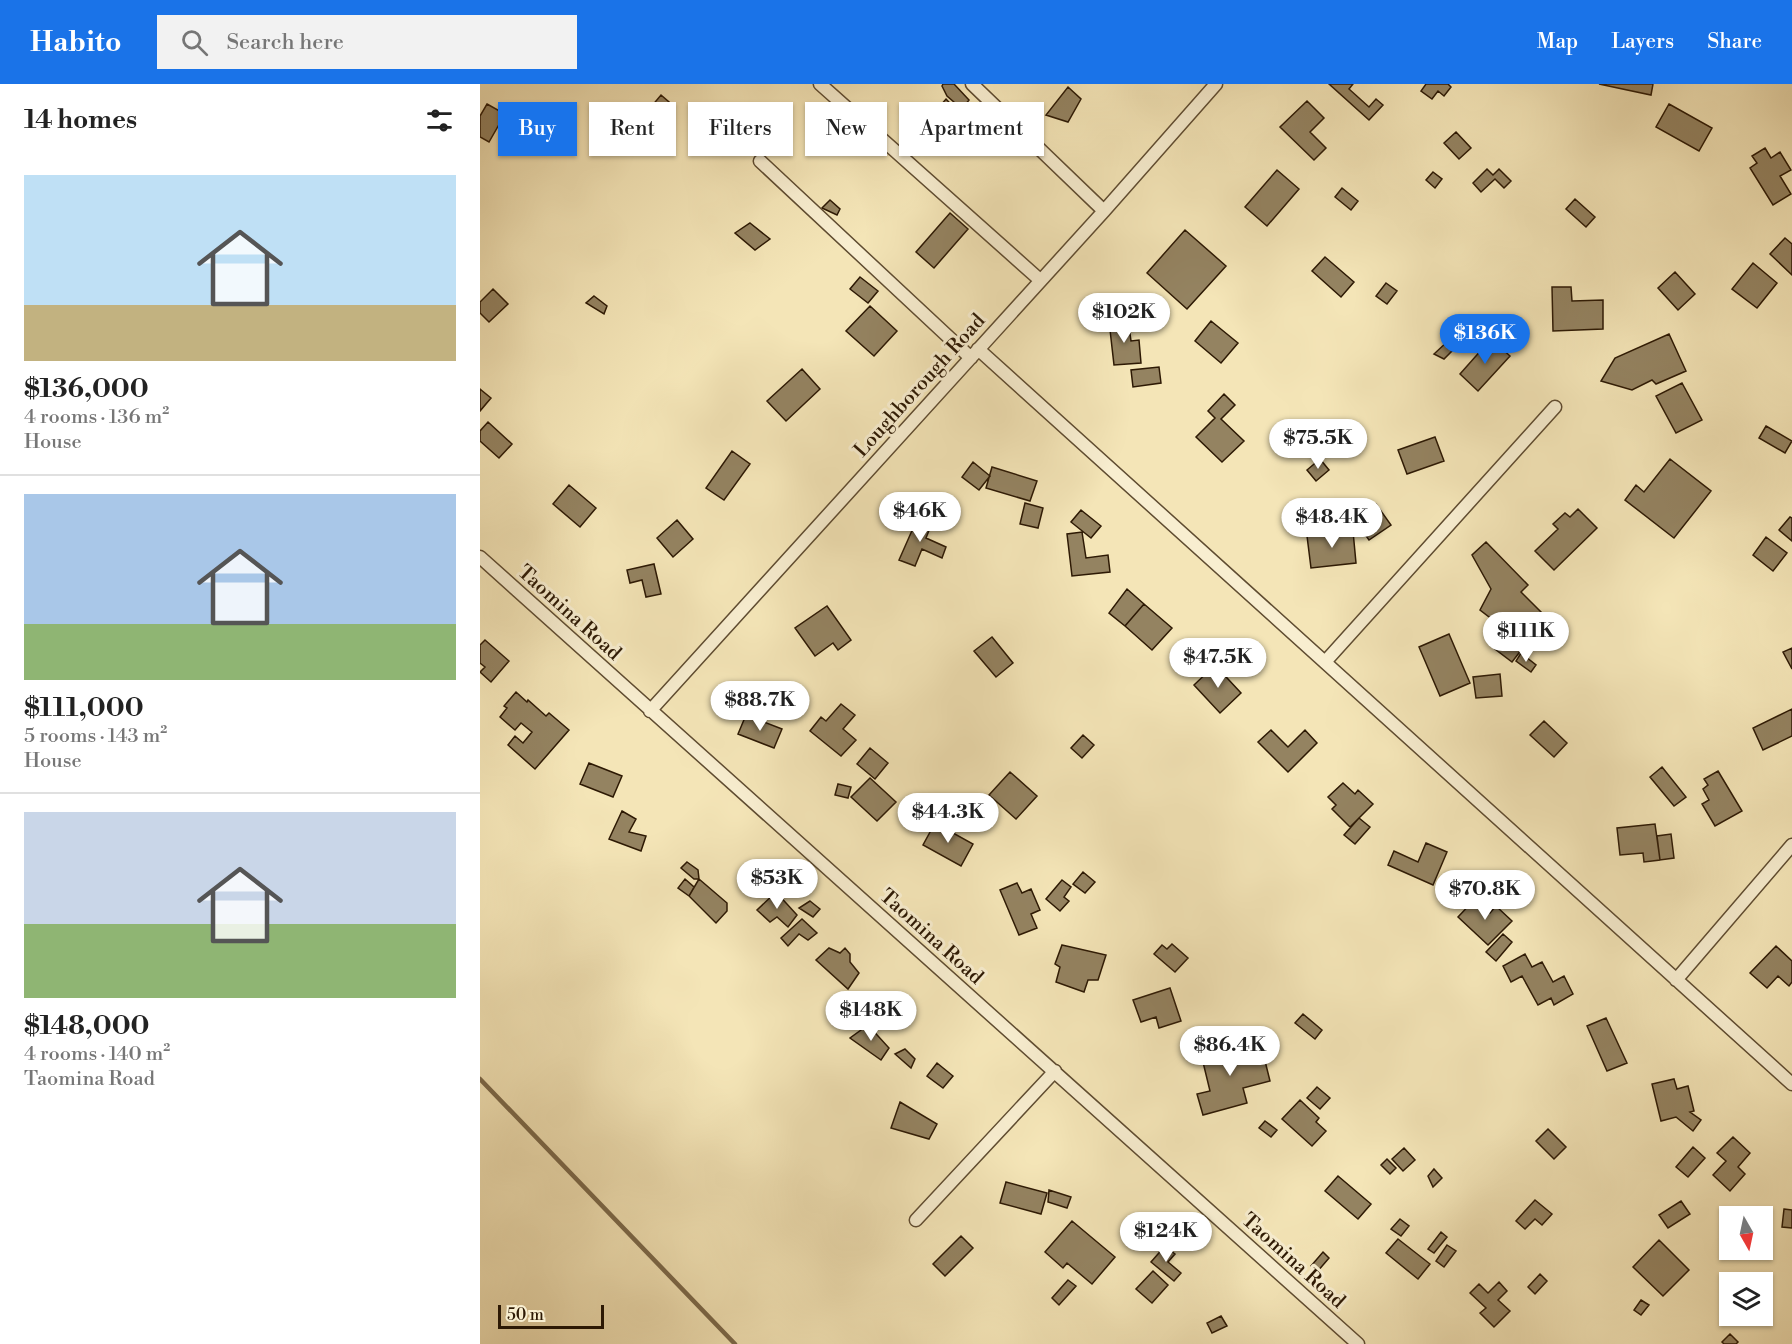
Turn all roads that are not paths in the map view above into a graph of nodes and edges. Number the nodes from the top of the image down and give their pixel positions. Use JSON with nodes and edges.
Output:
{"nodes":[{"id":1,"x":820,"y":84,"type":"edge"},
{"id":2,"x":972,"y":84,"type":"edge"},
{"id":3,"x":1216,"y":84,"type":"edge"},
{"id":4,"x":760,"y":161,"type":"dead end"},
{"id":5,"x":1104,"y":211,"type":"junction"},
{"id":6,"x":1040,"y":280,"type":"junction"},
{"id":7,"x":975,"y":353,"type":"junction"},
{"id":8,"x":1555,"y":406,"type":"dead end"},
{"id":9,"x":480,"y":557,"type":"edge"},
{"id":10,"x":1325,"y":662,"type":"junction"},
{"id":11,"x":650,"y":711,"type":"junction"},
{"id":12,"x":1792,"y":845,"type":"edge"},
{"id":13,"x":1676,"y":980,"type":"junction"},
{"id":14,"x":1055,"y":1071,"type":"junction"},
{"id":15,"x":1792,"y":1084,"type":"edge"},
{"id":16,"x":916,"y":1220,"type":"dead end"},
{"id":17,"x":1358,"y":1344,"type":"edge"}],
"edges":[{"from":1,"to":6,"type":"street"},
{"from":2,"to":5,"type":"street"},
{"from":3,"to":5,"type":"street","name":"Loughborough Road"},
{"from":4,"to":7,"type":"street"},
{"from":5,"to":6,"type":"street","name":"Loughborough Road"},
{"from":6,"to":7,"type":"street","name":"Loughborough Road"},
{"from":7,"to":10,"type":"street"},
{"from":7,"to":11,"type":"street","name":"Loughborough Road"},
{"from":8,"to":10,"type":"street"},
{"from":9,"to":11,"type":"street","name":"Taomina Road"},
{"from":10,"to":13,"type":"street"},
{"from":11,"to":14,"type":"street","name":"Taomina Road"},
{"from":12,"to":13,"type":"street"},
{"from":13,"to":15,"type":"street"},
{"from":14,"to":16,"type":"street"},
{"from":14,"to":17,"type":"street","name":"Taomina Road"}]}
